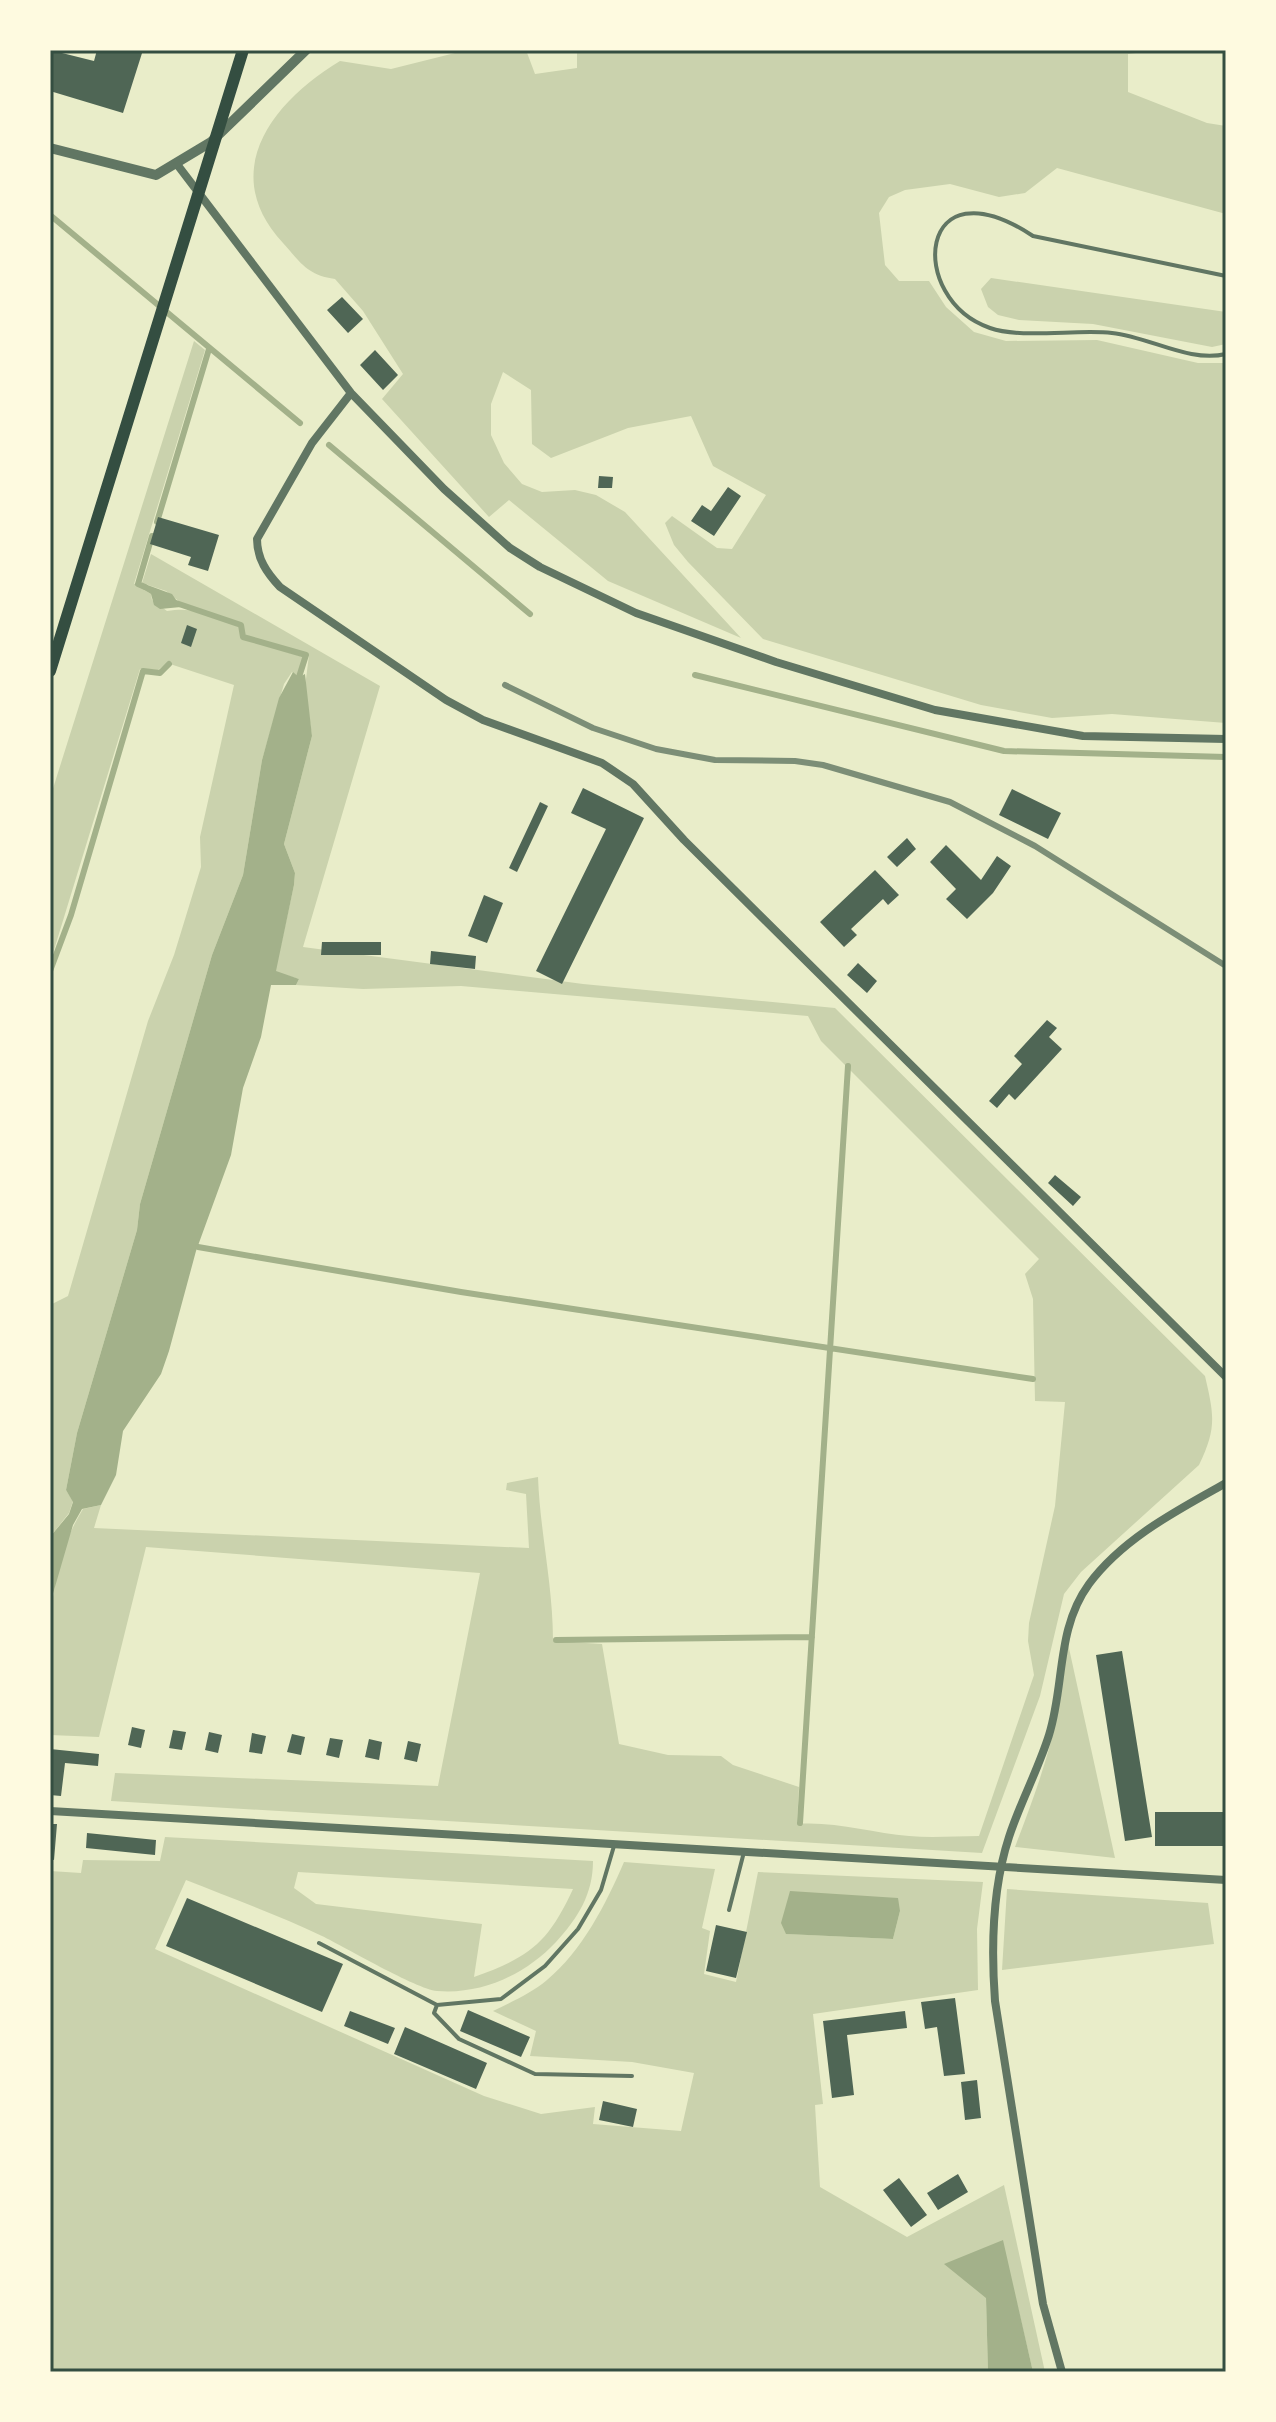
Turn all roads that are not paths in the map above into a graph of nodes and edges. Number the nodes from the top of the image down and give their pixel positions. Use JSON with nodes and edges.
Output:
{"nodes":[{"id":1,"x":243,"y":50,"type":"edge"},
{"id":2,"x":306,"y":50,"type":"edge"},
{"id":3,"x":50,"y":148,"type":"edge"},
{"id":4,"x":176,"y":163,"type":"junction"},
{"id":5,"x":1226,"y":276,"type":"edge"},
{"id":6,"x":1226,"y":354,"type":"edge"},
{"id":7,"x":351,"y":393,"type":"junction"},
{"id":8,"x":51,"y":667,"type":"edge"},
{"id":9,"x":1226,"y":739,"type":"edge"},
{"id":10,"x":1226,"y":1377,"type":"edge"},
{"id":11,"x":1226,"y":1483,"type":"edge"},
{"id":12,"x":50,"y":1811,"type":"edge"},
{"id":13,"x":614,"y":1846,"type":"junction"},
{"id":14,"x":744,"y":1852,"type":"junction"},
{"id":15,"x":1002,"y":1865,"type":"junction"},
{"id":16,"x":1226,"y":1880,"type":"edge"},
{"id":17,"x":729,"y":1910,"type":"dead end"},
{"id":18,"x":319,"y":1943,"type":"dead end"},
{"id":19,"x":437,"y":2005,"type":"junction"},
{"id":20,"x":632,"y":2076,"type":"dead end"},
{"id":21,"x":1062,"y":2372,"type":"edge"}],
"edges":[{"from":1,"to":8,"type":"highway"},
{"from":2,"to":4,"type":"street"},
{"from":3,"to":4,"type":"street"},
{"from":4,"to":7,"type":"street"},
{"from":5,"to":6,"type":"lane"},
{"from":7,"to":9,"type":"street"},
{"from":7,"to":10,"type":"street"},
{"from":11,"to":15,"type":"street"},
{"from":12,"to":13,"type":"street"},
{"from":13,"to":14,"type":"street"},
{"from":13,"to":19,"type":"lane"},
{"from":14,"to":15,"type":"street"},
{"from":14,"to":17,"type":"lane"},
{"from":15,"to":16,"type":"street"},
{"from":15,"to":21,"type":"street"},
{"from":18,"to":19,"type":"lane"},
{"from":19,"to":20,"type":"lane"}]}
